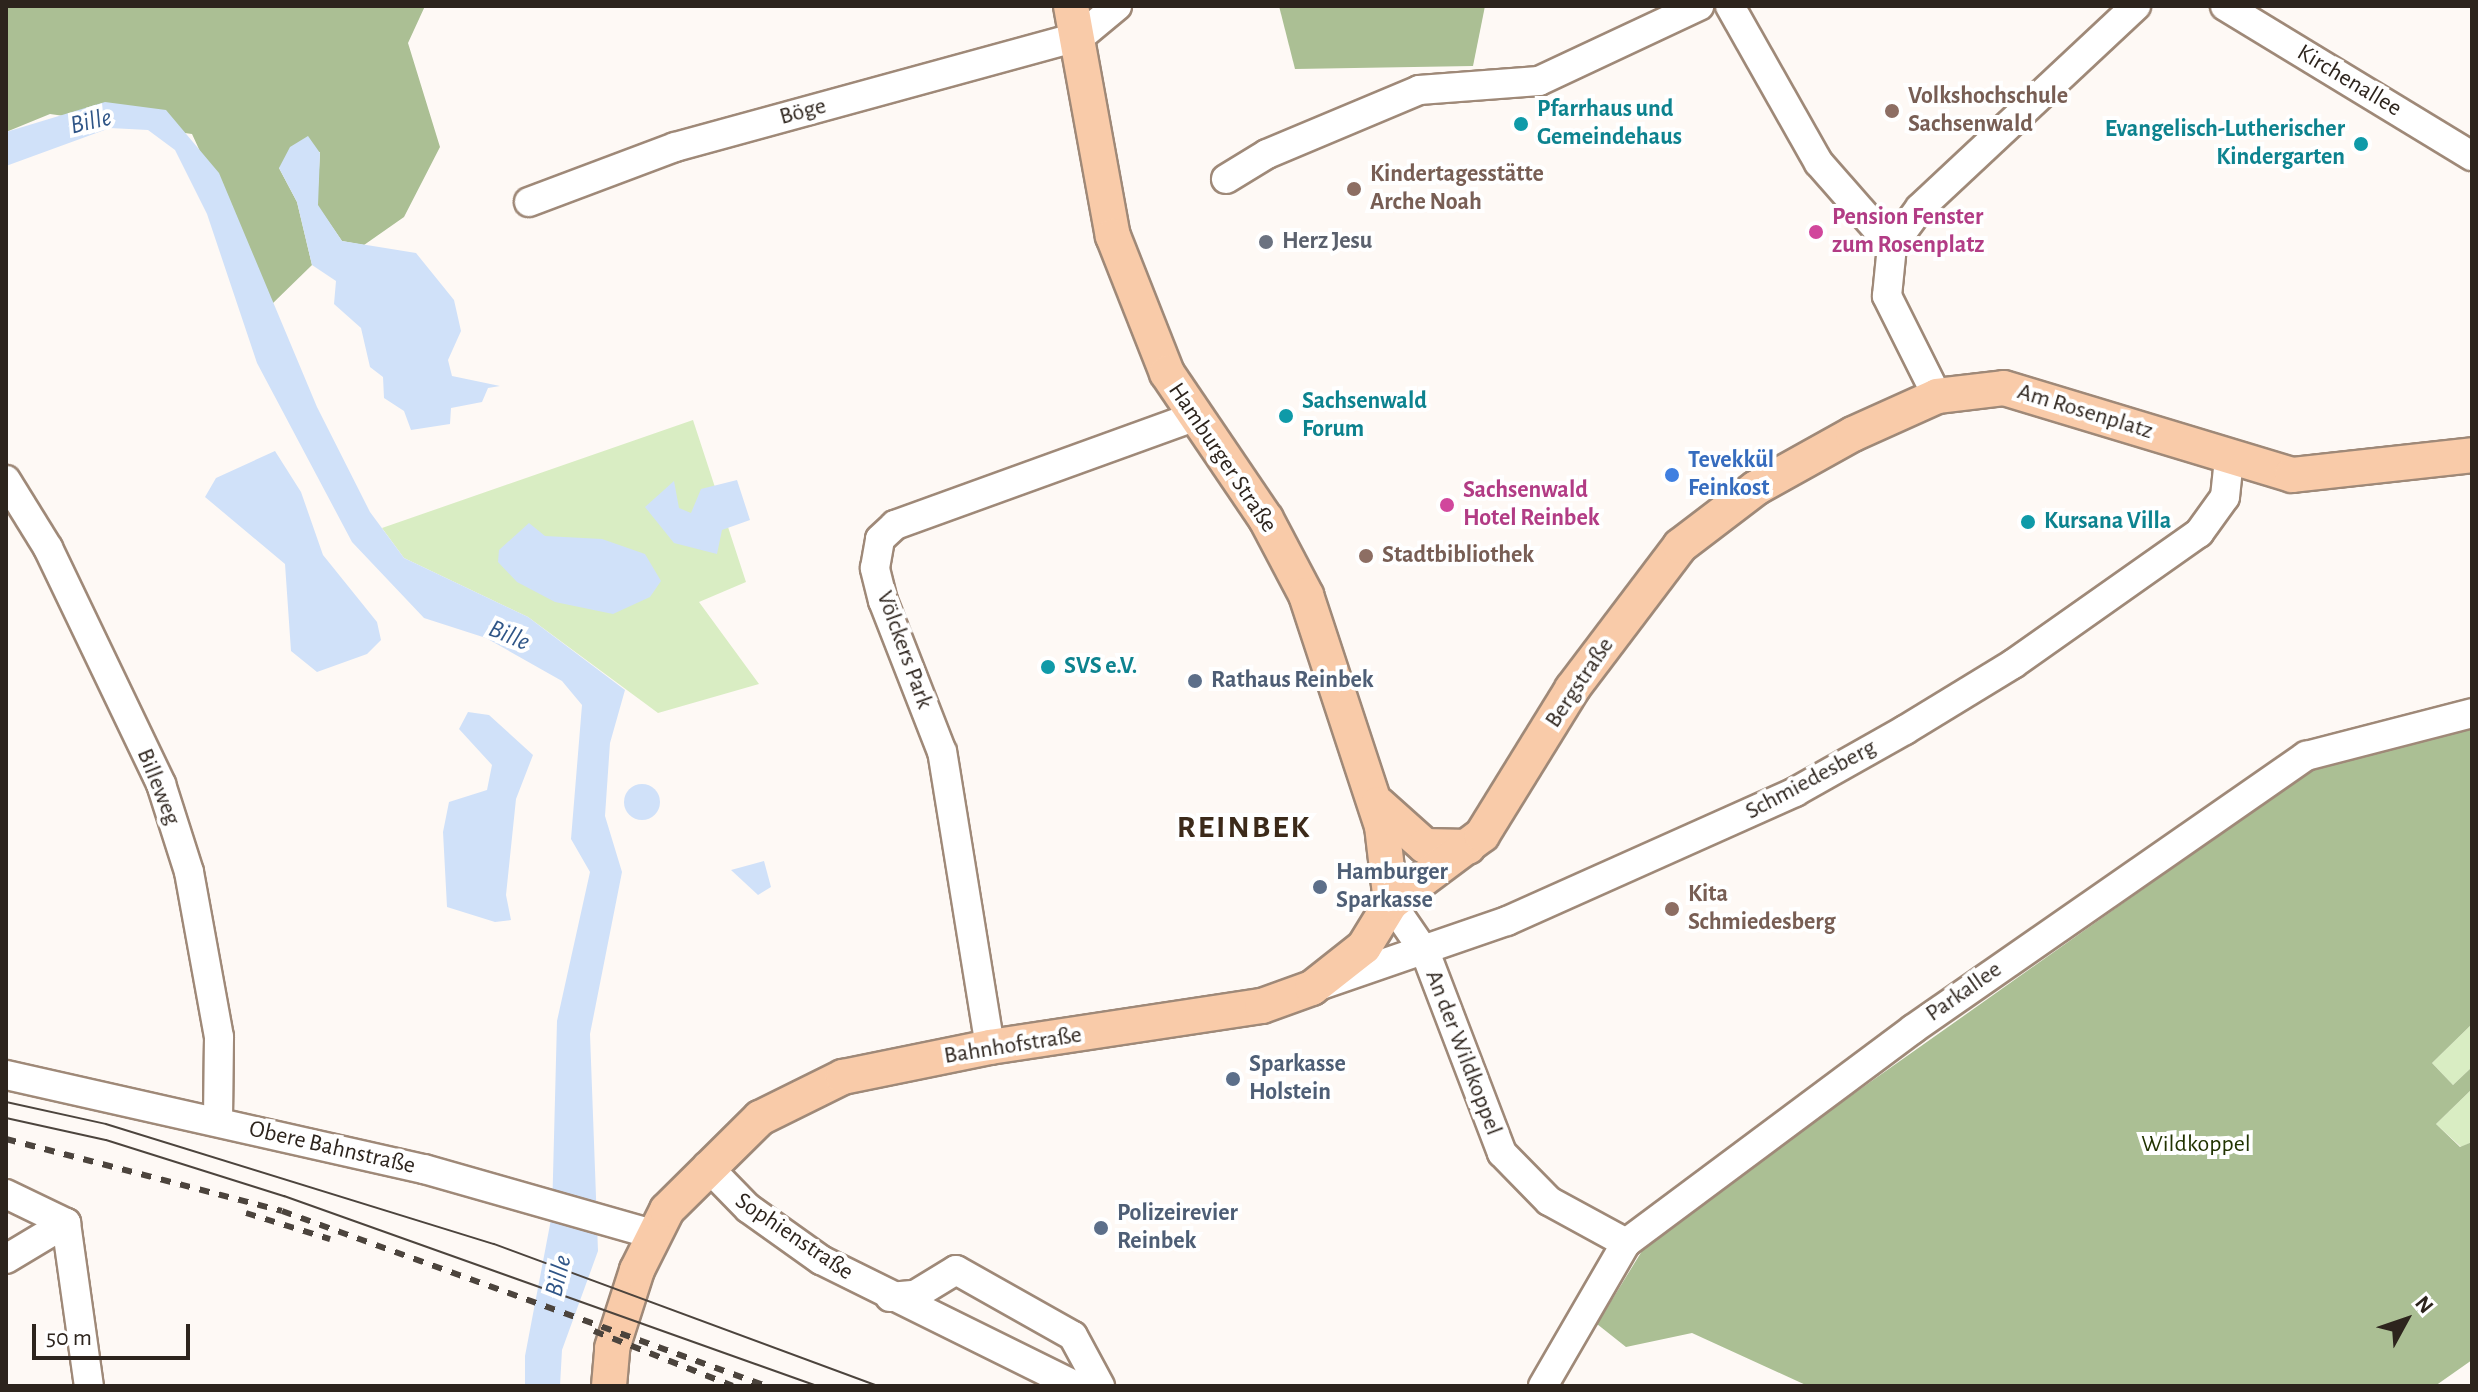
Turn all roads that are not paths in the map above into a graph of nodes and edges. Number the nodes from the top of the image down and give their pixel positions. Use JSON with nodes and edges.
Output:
{"nodes":[{"id":1,"x":1117,"y":6,"type":"edge"},
{"id":2,"x":1699,"y":6,"type":"edge"},
{"id":3,"x":1730,"y":6,"type":"edge"},
{"id":4,"x":2136,"y":6,"type":"edge"},
{"id":5,"x":2225,"y":6,"type":"edge"},
{"id":6,"x":1076,"y":21,"type":"edge"},
{"id":7,"x":2472,"y":156,"type":"edge"},
{"id":8,"x":1226,"y":179,"type":"dead end"},
{"id":9,"x":529,"y":202,"type":"dead end"},
{"id":10,"x":1892,"y":246,"type":"junction"},
{"id":11,"x":1937,"y":396,"type":"junction"},
{"id":12,"x":1194,"y":417,"type":"junction"},
{"id":13,"x":2472,"y":455,"type":"edge"},
{"id":14,"x":2229,"y":461,"type":"junction"},
{"id":15,"x":6,"y":480,"type":"edge"},
{"id":16,"x":1702,"y":527,"type":"joint"},
{"id":17,"x":2472,"y":713,"type":"edge"},
{"id":18,"x":1377,"y":811,"type":"junction"},
{"id":19,"x":1468,"y":847,"type":"junction"},
{"id":20,"x":1427,"y":875,"type":"junction"},
{"id":21,"x":1391,"y":903,"type":"junction"},
{"id":22,"x":1426,"y":954,"type":"junction"},
{"id":23,"x":1312,"y":988,"type":"junction"},
{"id":24,"x":990,"y":1047,"type":"junction"},
{"id":25,"x":6,"y":1075,"type":"edge"},
{"id":26,"x":218,"y":1122,"type":"junction"},
{"id":27,"x":707,"y":1166,"type":"junction"},
{"id":28,"x":6,"y":1194,"type":"edge"},
{"id":29,"x":66,"y":1223,"type":"junction"},
{"id":30,"x":656,"y":1235,"type":"junction"},
{"id":31,"x":1626,"y":1243,"type":"junction"},
{"id":32,"x":6,"y":1259,"type":"edge"},
{"id":33,"x":890,"y":1297,"type":"junction"},
{"id":34,"x":89,"y":1386,"type":"edge"},
{"id":35,"x":609,"y":1386,"type":"edge"},
{"id":36,"x":1076,"y":1386,"type":"edge"},
{"id":37,"x":1100,"y":1386,"type":"edge"},
{"id":38,"x":1543,"y":1386,"type":"edge"}],
"edges":[{"from":1,"to":6,"type":"street"},
{"from":2,"to":8,"type":"street"},
{"from":3,"to":10,"type":"street"},
{"from":4,"to":10,"type":"street"},
{"from":5,"to":7,"type":"street","name":"Kirchenallee"},
{"from":6,"to":9,"type":"street","name":"Böge"},
{"from":6,"to":12,"type":"main road","name":"Hamburger Straße"},
{"from":10,"to":11,"type":"street"},
{"from":11,"to":14,"type":"main road","name":"Am Rosenplatz"},
{"from":11,"to":16,"type":"main road","name":"Am Rosenplatz"},
{"from":12,"to":18,"type":"main road","name":"Hamburger Straße"},
{"from":12,"to":24,"type":"street","name":"Völckers Park"},
{"from":13,"to":14,"type":"main road","name":"Am Rosenplatz"},
{"from":14,"to":22,"type":"street","name":"Schmiedesberg"},
{"from":15,"to":26,"type":"street","name":"Billeweg"},
{"from":16,"to":19,"type":"main road","name":"Bergstraße"},
{"from":17,"to":31,"type":"street","name":"Parkallee"},
{"from":18,"to":19,"type":"main road"},
{"from":18,"to":20,"type":"main road"},
{"from":18,"to":21,"type":"main road","name":"Hamburger Straße"},
{"from":19,"to":20,"type":"main road","name":"Bergstraße"},
{"from":20,"to":21,"type":"main road","name":"Bergstraße"},
{"from":21,"to":22,"type":"street","name":"An der Wildkoppel"},
{"from":21,"to":23,"type":"main road","name":"Bahnhofstraße"},
{"from":22,"to":23,"type":"street","name":"Schmiedesberg"},
{"from":22,"to":31,"type":"street","name":"An der Wildkoppel"},
{"from":23,"to":24,"type":"main road","name":"Bahnhofstraße"},
{"from":24,"to":27,"type":"main road","name":"Bahnhofstraße"},
{"from":25,"to":26,"type":"street","name":"Obere Bahnstraße"},
{"from":26,"to":30,"type":"street","name":"Obere Bahnstraße"},
{"from":27,"to":30,"type":"main road","name":"Bahnhofstraße"},
{"from":27,"to":33,"type":"street","name":"Sophienstraße"},
{"from":28,"to":29,"type":"street"},
{"from":29,"to":32,"type":"street"},
{"from":29,"to":34,"type":"street"},
{"from":30,"to":35,"type":"main road","name":"Bahnhofstraße"},
{"from":31,"to":38,"type":"street","name":"Parkallee"},
{"from":33,"to":36,"type":"street","name":"Sophienstraße"},
{"from":33,"to":37,"type":"street"}]}
